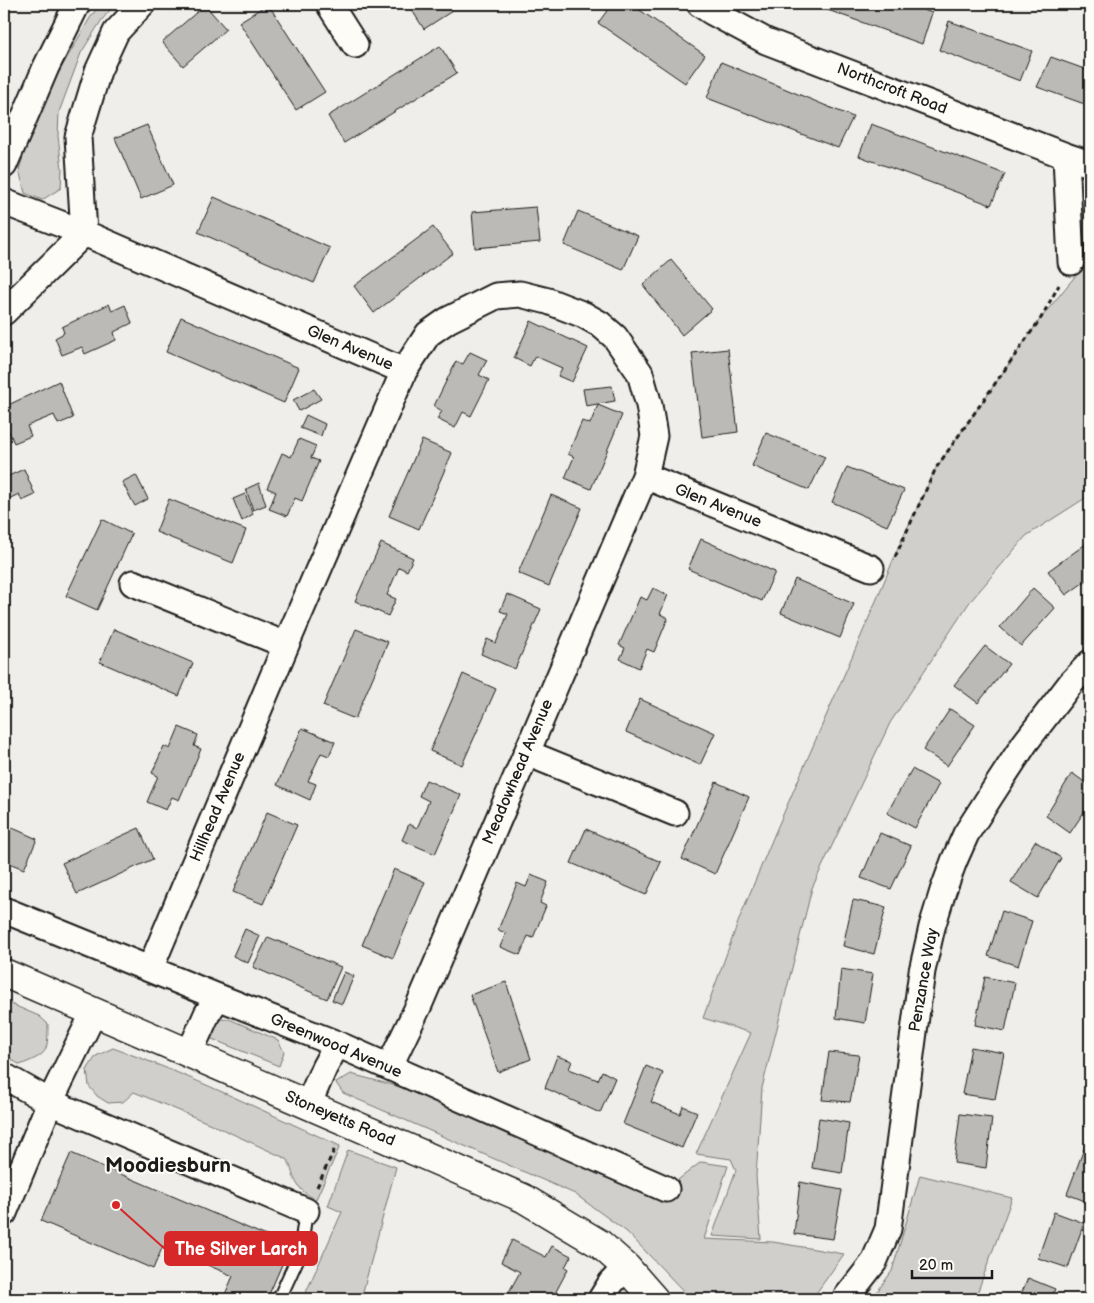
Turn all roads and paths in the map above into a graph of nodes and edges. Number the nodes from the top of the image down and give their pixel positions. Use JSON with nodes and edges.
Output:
{"nodes":[{"id":1,"x":75,"y":4,"type":"edge"},
{"id":2,"x":142,"y":4,"type":"edge"},
{"id":3,"x":329,"y":4,"type":"edge"},
{"id":4,"x":700,"y":4,"type":"edge"},
{"id":5,"x":356,"y":44,"type":"dead end"},
{"id":6,"x":1066,"y":156,"type":"junction"},
{"id":7,"x":1090,"y":164,"type":"edge"},
{"id":8,"x":4,"y":165,"type":"edge"},
{"id":9,"x":4,"y":202,"type":"edge"},
{"id":10,"x":84,"y":233,"type":"junction"},
{"id":11,"x":1071,"y":262,"type":"joint"},
{"id":12,"x":4,"y":312,"type":"edge"},
{"id":13,"x":404,"y":371,"type":"junction"},
{"id":14,"x":645,"y":476,"type":"junction"},
{"id":15,"x":871,"y":568,"type":"joint"},
{"id":16,"x":133,"y":583,"type":"dead end"},
{"id":17,"x":286,"y":645,"type":"junction"},
{"id":18,"x":1090,"y":663,"type":"edge"},
{"id":19,"x":527,"y":752,"type":"junction"},
{"id":20,"x":675,"y":813,"type":"dead end"},
{"id":21,"x":4,"y":910,"type":"edge"},
{"id":22,"x":150,"y":970,"type":"junction"},
{"id":23,"x":4,"y":973,"type":"edge"},
{"id":24,"x":218,"y":997,"type":"junction"},
{"id":25,"x":94,"y":1012,"type":"junction"},
{"id":26,"x":337,"y":1044,"type":"junction"},
{"id":27,"x":188,"y":1054,"type":"junction"},
{"id":28,"x":389,"y":1068,"type":"junction"},
{"id":29,"x":4,"y":1076,"type":"edge"},
{"id":30,"x":50,"y":1102,"type":"junction"},
{"id":31,"x":308,"y":1105,"type":"junction"},
{"id":32,"x":347,"y":1122,"type":"junction"},
{"id":33,"x":666,"y":1189,"type":"dead end"},
{"id":34,"x":306,"y":1211,"type":"junction"},
{"id":35,"x":4,"y":1213,"type":"edge"},
{"id":36,"x":626,"y":1267,"type":"junction"},
{"id":37,"x":278,"y":1299,"type":"edge"},
{"id":38,"x":601,"y":1299,"type":"edge"},
{"id":39,"x":654,"y":1299,"type":"edge"},
{"id":40,"x":846,"y":1299,"type":"edge"}],
"edges":[{"from":1,"to":8,"type":"street"},
{"from":2,"to":10,"type":"street"},
{"from":3,"to":5,"type":"street"},
{"from":4,"to":6,"type":"street","name":"Northcroft Road"},
{"from":6,"to":7,"type":"street","name":"Northcroft Road"},
{"from":6,"to":11,"type":"street"},
{"from":9,"to":10,"type":"street","name":"Glen Avenue"},
{"from":10,"to":12,"type":"street"},
{"from":10,"to":13,"type":"street","name":"Glen Avenue"},
{"from":11,"to":15,"type":"path"},
{"from":13,"to":14,"type":"street","name":"Glen Avenue"},
{"from":13,"to":17,"type":"street","name":"Hillhead Avenue"},
{"from":14,"to":15,"type":"street","name":"Glen Avenue"},
{"from":14,"to":19,"type":"street","name":"Meadowhead Avenue"},
{"from":16,"to":17,"type":"street"},
{"from":17,"to":22,"type":"street","name":"Hillhead Avenue"},
{"from":18,"to":40,"type":"street","name":"Penzance Way"},
{"from":19,"to":20,"type":"street"},
{"from":19,"to":28,"type":"street","name":"Meadowhead Avenue"},
{"from":21,"to":22,"type":"street","name":"Greenwood Avenue"},
{"from":22,"to":24,"type":"street","name":"Greenwood Avenue"},
{"from":23,"to":25,"type":"street","name":"Stoneyetts Road"},
{"from":24,"to":26,"type":"street","name":"Greenwood Avenue"},
{"from":24,"to":27,"type":"street"},
{"from":25,"to":27,"type":"street","name":"Stoneyetts Road"},
{"from":25,"to":30,"type":"street"},
{"from":26,"to":28,"type":"street","name":"Greenwood Avenue"},
{"from":26,"to":31,"type":"street"},
{"from":27,"to":31,"type":"street","name":"Stoneyetts Road"},
{"from":28,"to":33,"type":"street","name":"Greenwood Avenue"},
{"from":29,"to":30,"type":"street"},
{"from":30,"to":34,"type":"street"},
{"from":30,"to":35,"type":"street"},
{"from":31,"to":32,"type":"street","name":"Stoneyetts Road"},
{"from":32,"to":34,"type":"path"},
{"from":32,"to":36,"type":"street","name":"Stoneyetts Road"},
{"from":34,"to":37,"type":"lane"},
{"from":36,"to":38,"type":"street"},
{"from":36,"to":39,"type":"street","name":"Stoneyetts Road"}]}
